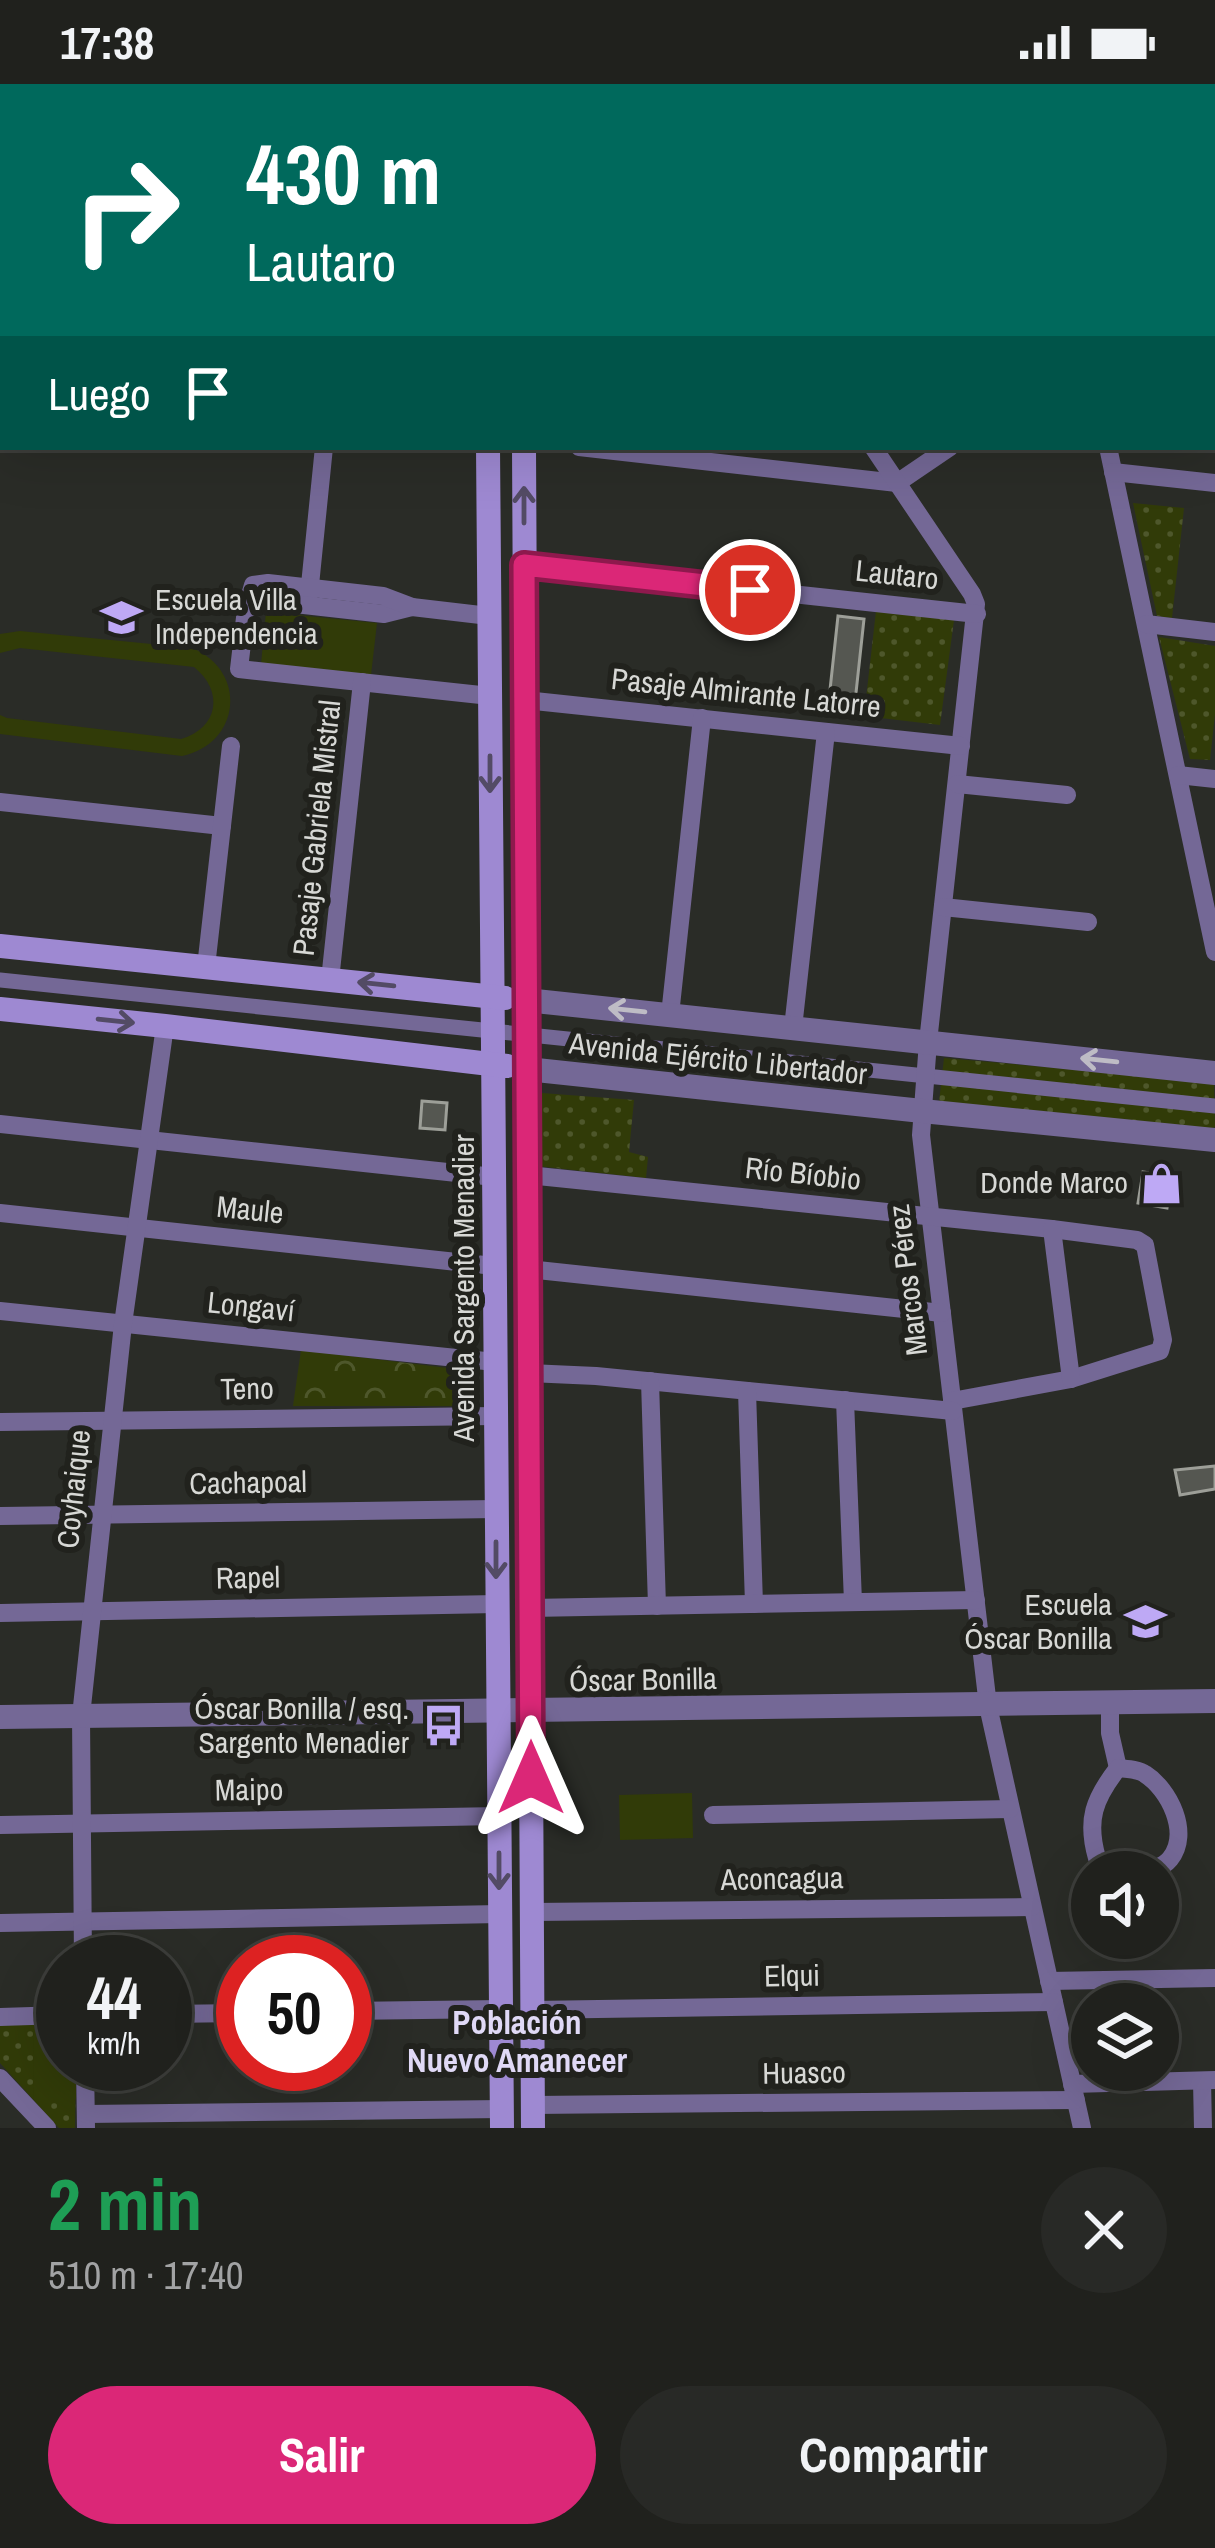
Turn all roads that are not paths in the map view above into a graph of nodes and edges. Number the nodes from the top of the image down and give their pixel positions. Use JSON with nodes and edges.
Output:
{"nodes":[{"id":1,"x":324,"y":450,"type":"edge"},
{"id":2,"x":488,"y":450,"type":"edge"},
{"id":3,"x":524,"y":450,"type":"edge"},
{"id":4,"x":606,"y":450,"type":"edge"},
{"id":5,"x":875,"y":450,"type":"edge"},
{"id":6,"x":946,"y":450,"type":"edge"},
{"id":7,"x":1109,"y":450,"type":"edge"},
{"id":8,"x":1114,"y":472,"type":"junction"},
{"id":9,"x":897,"y":483,"type":"junction"},
{"id":10,"x":1215,"y":483,"type":"edge"},
{"id":11,"x":524,"y":565,"type":"junction"},
{"id":12,"x":309,"y":597,"type":"junction"},
{"id":13,"x":976,"y":614,"type":"junction"},
{"id":14,"x":489,"y":616,"type":"junction"},
{"id":15,"x":1146,"y":624,"type":"junction"},
{"id":16,"x":1215,"y":632,"type":"edge"},
{"id":17,"x":362,"y":682,"type":"junction"},
{"id":18,"x":490,"y":696,"type":"junction"},
{"id":19,"x":525,"y":700,"type":"junction"},
{"id":20,"x":702,"y":718,"type":"junction"},
{"id":21,"x":826,"y":732,"type":"junction"},
{"id":22,"x":231,"y":746,"type":"dead end"},
{"id":23,"x":962,"y":746,"type":"junction"},
{"id":24,"x":1178,"y":775,"type":"junction"},
{"id":25,"x":1215,"y":779,"type":"edge"},
{"id":26,"x":957,"y":784,"type":"junction"},
{"id":27,"x":1067,"y":795,"type":"dead end"},
{"id":28,"x":0,"y":802,"type":"edge"},
{"id":29,"x":222,"y":826,"type":"junction"},
{"id":30,"x":943,"y":907,"type":"junction"},
{"id":31,"x":1212,"y":919,"type":"edge"},
{"id":32,"x":1088,"y":922,"type":"dead end"},
{"id":33,"x":0,"y":946,"type":"edge"},
{"id":34,"x":1215,"y":952,"type":"edge"},
{"id":35,"x":206,"y":967,"type":"junction"},
{"id":36,"x":0,"y":980,"type":"edge"},
{"id":37,"x":331,"y":980,"type":"junction"},
{"id":38,"x":492,"y":996,"type":"junction"},
{"id":39,"x":526,"y":1000,"type":"junction"},
{"id":40,"x":0,"y":1010,"type":"edge"},
{"id":41,"x":670,"y":1015,"type":"junction"},
{"id":42,"x":165,"y":1026,"type":"junction"},
{"id":43,"x":793,"y":1028,"type":"junction"},
{"id":44,"x":492,"y":1031,"type":"junction"},
{"id":45,"x":527,"y":1034,"type":"junction"},
{"id":46,"x":928,"y":1042,"type":"junction"},
{"id":47,"x":493,"y":1065,"type":"junction"},
{"id":48,"x":527,"y":1069,"type":"junction"},
{"id":49,"x":1215,"y":1073,"type":"edge"},
{"id":50,"x":925,"y":1076,"type":"junction"},
{"id":51,"x":1215,"y":1106,"type":"edge"},
{"id":52,"x":922,"y":1112,"type":"junction"},
{"id":53,"x":0,"y":1124,"type":"edge"},
{"id":54,"x":1215,"y":1139,"type":"edge"},
{"id":55,"x":148,"y":1140,"type":"junction"},
{"id":56,"x":528,"y":1175,"type":"junction"},
{"id":57,"x":494,"y":1177,"type":"junction"},
{"id":58,"x":0,"y":1214,"type":"edge"},
{"id":59,"x":930,"y":1218,"type":"junction"},
{"id":60,"x":136,"y":1228,"type":"junction"},
{"id":61,"x":1052,"y":1229,"type":"junction"},
{"id":62,"x":494,"y":1266,"type":"junction"},
{"id":63,"x":528,"y":1268,"type":"junction"},
{"id":64,"x":0,"y":1311,"type":"edge"},
{"id":65,"x":942,"y":1313,"type":"junction"},
{"id":66,"x":122,"y":1324,"type":"junction"},
{"id":67,"x":495,"y":1362,"type":"junction"},
{"id":68,"x":529,"y":1373,"type":"junction"},
{"id":69,"x":1071,"y":1379,"type":"junction"},
{"id":70,"x":650,"y":1381,"type":"junction"},
{"id":71,"x":747,"y":1391,"type":"junction"},
{"id":72,"x":845,"y":1400,"type":"junction"},
{"id":73,"x":953,"y":1406,"type":"junction"},
{"id":74,"x":495,"y":1416,"type":"junction"},
{"id":75,"x":112,"y":1421,"type":"junction"},
{"id":76,"x":0,"y":1422,"type":"edge"},
{"id":77,"x":496,"y":1509,"type":"junction"},
{"id":78,"x":100,"y":1515,"type":"junction"},
{"id":79,"x":0,"y":1516,"type":"edge"},
{"id":80,"x":976,"y":1600,"type":"junction"},
{"id":81,"x":853,"y":1602,"type":"junction"},
{"id":82,"x":497,"y":1604,"type":"junction"},
{"id":83,"x":754,"y":1604,"type":"junction"},
{"id":84,"x":657,"y":1606,"type":"junction"},
{"id":85,"x":530,"y":1609,"type":"junction"},
{"id":86,"x":91,"y":1611,"type":"junction"},
{"id":87,"x":0,"y":1613,"type":"edge"},
{"id":88,"x":1215,"y":1701,"type":"edge"},
{"id":89,"x":1111,"y":1703,"type":"junction"},
{"id":90,"x":988,"y":1706,"type":"junction"},
{"id":91,"x":530,"y":1711,"type":"junction"},
{"id":92,"x":497,"y":1712,"type":"junction"},
{"id":93,"x":81,"y":1717,"type":"junction"},
{"id":94,"x":0,"y":1718,"type":"edge"},
{"id":95,"x":1118,"y":1768,"type":"junction"},
{"id":96,"x":1010,"y":1809,"type":"junction"},
{"id":97,"x":713,"y":1815,"type":"dead end"},
{"id":98,"x":499,"y":1816,"type":"junction"},
{"id":99,"x":81,"y":1823,"type":"junction"},
{"id":100,"x":0,"y":1825,"type":"edge"},
{"id":101,"x":1095,"y":1851,"type":"edge"},
{"id":102,"x":1173,"y":1851,"type":"edge"},
{"id":103,"x":1032,"y":1906,"type":"junction"},
{"id":104,"x":532,"y":1912,"type":"junction"},
{"id":105,"x":500,"y":1914,"type":"junction"},
{"id":106,"x":82,"y":1921,"type":"junction"},
{"id":107,"x":0,"y":1923,"type":"edge"},
{"id":108,"x":82,"y":1935,"type":"edge"},
{"id":109,"x":1215,"y":1978,"type":"edge"},
{"id":110,"x":1049,"y":1981,"type":"junction"},
{"id":111,"x":1054,"y":2002,"type":"junction"},
{"id":112,"x":501,"y":2009,"type":"junction"},
{"id":113,"x":532,"y":2010,"type":"junction"},
{"id":114,"x":372,"y":2011,"type":"edge"},
{"id":115,"x":36,"y":2016,"type":"edge"},
{"id":116,"x":0,"y":2017,"type":"edge"},
{"id":117,"x":0,"y":2078,"type":"edge"},
{"id":118,"x":1209,"y":2080,"type":"edge"},
{"id":119,"x":85,"y":2091,"type":"edge"},
{"id":120,"x":1074,"y":2092,"type":"junction"},
{"id":121,"x":533,"y":2117,"type":"edge"},
{"id":122,"x":502,"y":2118,"type":"edge"},
{"id":123,"x":86,"y":2121,"type":"edge"},
{"id":124,"x":47,"y":2128,"type":"edge"},
{"id":125,"x":1082,"y":2128,"type":"edge"},
{"id":126,"x":1203,"y":2128,"type":"edge"}],
"edges":[{"from":1,"to":12,"type":"street"},
{"from":2,"to":14,"type":"main road","name":"Avenida Sargento Menadier"},
{"from":11,"to":3,"type":"main road","one_way":true},
{"from":4,"to":9,"type":"street"},
{"from":5,"to":9,"type":"street"},
{"from":6,"to":9,"type":"street"},
{"from":7,"to":8,"type":"street"},
{"from":8,"to":10,"type":"street"},
{"from":8,"to":15,"type":"street"},
{"from":9,"to":13,"type":"street"},
{"from":11,"to":13,"type":"street","name":"Lautaro"},
{"from":11,"to":19,"type":"main road"},
{"from":12,"to":14,"type":"street"},
{"from":12,"to":17,"type":"street"},
{"from":13,"to":23,"type":"street","name":"Marcos Pérez"},
{"from":14,"to":18,"type":"main road","name":"Avenida Sargento Menadier"},
{"from":15,"to":16,"type":"street"},
{"from":15,"to":24,"type":"street"},
{"from":17,"to":18,"type":"street"},
{"from":17,"to":37,"type":"street","name":"Pasaje Gabriela Mistral"},
{"from":18,"to":38,"type":"main road","name":"Avenida Sargento Menadier","one_way":true},
{"from":19,"to":20,"type":"street","name":"Pasaje Almirante Latorre"},
{"from":19,"to":39,"type":"main road"},
{"from":20,"to":21,"type":"street","name":"Pasaje Almirante Latorre"},
{"from":20,"to":41,"type":"street"},
{"from":21,"to":23,"type":"street","name":"Pasaje Almirante Latorre"},
{"from":21,"to":43,"type":"street"},
{"from":22,"to":29,"type":"street"},
{"from":23,"to":26,"type":"street","name":"Marcos Pérez"},
{"from":24,"to":25,"type":"street"},
{"from":24,"to":31,"type":"street"},
{"from":26,"to":27,"type":"street"},
{"from":26,"to":30,"type":"street","name":"Marcos Pérez"},
{"from":28,"to":29,"type":"street"},
{"from":29,"to":35,"type":"street"},
{"from":30,"to":32,"type":"street"},
{"from":30,"to":46,"type":"street","name":"Marcos Pérez"},
{"from":31,"to":34,"type":"street"},
{"from":33,"to":35,"type":"main road","name":"Avenida Ejército Libertador"},
{"from":35,"to":37,"type":"main road","name":"Avenida Ejército Libertador"},
{"from":36,"to":44,"type":"street"},
{"from":38,"to":37,"type":"main road","name":"Avenida Ejército Libertador","one_way":true},
{"from":38,"to":39,"type":"main road","name":"Avenida Ejército Libertador"},
{"from":38,"to":44,"type":"main road","name":"Avenida Sargento Menadier"},
{"from":41,"to":39,"type":"street","name":"Avenida Ejército Libertador","one_way":true},
{"from":39,"to":45,"type":"main road"},
{"from":40,"to":42,"type":"main road","name":"Avenida Ejército Libertador","one_way":true},
{"from":41,"to":43,"type":"street","name":"Avenida Ejército Libertador"},
{"from":42,"to":47,"type":"main road","name":"Avenida Ejército Libertador"},
{"from":42,"to":55,"type":"street","name":"Coyhaique"},
{"from":43,"to":46,"type":"street","name":"Avenida Ejército Libertador"},
{"from":44,"to":45,"type":"street"},
{"from":44,"to":47,"type":"main road","name":"Avenida Sargento Menadier"},
{"from":45,"to":48,"type":"main road"},
{"from":45,"to":50,"type":"street"},
{"from":49,"to":46,"type":"street","name":"Avenida Ejército Libertador","one_way":true},
{"from":46,"to":50,"type":"street","name":"Marcos Pérez"},
{"from":47,"to":48,"type":"main road","name":"Avenida Ejército Libertador"},
{"from":47,"to":57,"type":"main road","name":"Avenida Sargento Menadier"},
{"from":48,"to":52,"type":"street","name":"Avenida Ejército Libertador"},
{"from":48,"to":56,"type":"main road"},
{"from":50,"to":51,"type":"street"},
{"from":50,"to":52,"type":"street","name":"Marcos Pérez"},
{"from":52,"to":54,"type":"street","name":"Avenida Ejército Libertador"},
{"from":52,"to":59,"type":"street","name":"Marcos Pérez"},
{"from":53,"to":55,"type":"street"},
{"from":55,"to":57,"type":"street"},
{"from":55,"to":60,"type":"street","name":"Coyhaique"},
{"from":56,"to":59,"type":"street","name":"Río Bíobio"},
{"from":56,"to":63,"type":"main road"},
{"from":57,"to":62,"type":"main road","name":"Avenida Sargento Menadier"},
{"from":58,"to":60,"type":"street","name":"Maule"},
{"from":59,"to":61,"type":"street","name":"Río Bíobio"},
{"from":59,"to":65,"type":"street","name":"Marcos Pérez"},
{"from":60,"to":62,"type":"street","name":"Maule"},
{"from":60,"to":66,"type":"street","name":"Coyhaique"},
{"from":61,"to":69,"type":"street"},
{"from":61,"to":69,"type":"street","name":"Río Bíobio"},
{"from":62,"to":67,"type":"main road","name":"Avenida Sargento Menadier"},
{"from":63,"to":65,"type":"street"},
{"from":63,"to":68,"type":"main road"},
{"from":64,"to":66,"type":"street","name":"Longaví"},
{"from":65,"to":73,"type":"street","name":"Marcos Pérez"},
{"from":66,"to":67,"type":"street","name":"Longaví"},
{"from":66,"to":75,"type":"street","name":"Coyhaique"},
{"from":67,"to":74,"type":"main road","name":"Avenida Sargento Menadier"},
{"from":68,"to":70,"type":"street"},
{"from":68,"to":85,"type":"main road"},
{"from":69,"to":73,"type":"street"},
{"from":70,"to":71,"type":"street"},
{"from":70,"to":84,"type":"street"},
{"from":71,"to":72,"type":"street"},
{"from":71,"to":83,"type":"street"},
{"from":72,"to":73,"type":"street"},
{"from":72,"to":81,"type":"street"},
{"from":73,"to":80,"type":"street","name":"Marcos Pérez"},
{"from":74,"to":75,"type":"street","name":"Teno"},
{"from":74,"to":77,"type":"main road","name":"Avenida Sargento Menadier"},
{"from":75,"to":76,"type":"street","name":"Teno"},
{"from":75,"to":78,"type":"street","name":"Coyhaique"},
{"from":77,"to":78,"type":"street","name":"Cachapoal"},
{"from":77,"to":82,"type":"main road","name":"Avenida Sargento Menadier","one_way":true},
{"from":78,"to":79,"type":"street","name":"Cachapoal"},
{"from":78,"to":86,"type":"street","name":"Coyhaique"},
{"from":80,"to":81,"type":"street"},
{"from":80,"to":90,"type":"street","name":"Marcos Pérez"},
{"from":81,"to":83,"type":"street"},
{"from":82,"to":86,"type":"street","name":"Rapel"},
{"from":82,"to":92,"type":"main road","name":"Avenida Sargento Menadier"},
{"from":83,"to":84,"type":"street"},
{"from":84,"to":85,"type":"street"},
{"from":85,"to":91,"type":"main road"},
{"from":86,"to":87,"type":"street","name":"Rapel"},
{"from":86,"to":93,"type":"street","name":"Coyhaique"},
{"from":88,"to":89,"type":"street","name":"Óscar Bonilla"},
{"from":89,"to":90,"type":"street","name":"Óscar Bonilla"},
{"from":89,"to":95,"type":"street"},
{"from":90,"to":91,"type":"street","name":"Óscar Bonilla"},
{"from":90,"to":96,"type":"street","name":"Marcos Pérez"},
{"from":91,"to":92,"type":"street","name":"Óscar Bonilla"},
{"from":91,"to":104,"type":"main road"},
{"from":92,"to":93,"type":"street","name":"Óscar Bonilla"},
{"from":92,"to":98,"type":"main road","name":"Avenida Sargento Menadier"},
{"from":93,"to":94,"type":"street","name":"Óscar Bonilla"},
{"from":93,"to":99,"type":"street","name":"Coyhaique"},
{"from":95,"to":101,"type":"street"},
{"from":95,"to":102,"type":"street"},
{"from":96,"to":97,"type":"street"},
{"from":96,"to":103,"type":"street","name":"Marcos Pérez"},
{"from":98,"to":99,"type":"street","name":"Maipo"},
{"from":98,"to":105,"type":"main road","name":"Avenida Sargento Menadier","one_way":true},
{"from":99,"to":100,"type":"street","name":"Maipo"},
{"from":99,"to":106,"type":"street","name":"Coyhaique"},
{"from":103,"to":104,"type":"street","name":"Aconcagua"},
{"from":103,"to":110,"type":"street","name":"Marcos Pérez"},
{"from":104,"to":113,"type":"main road"},
{"from":105,"to":106,"type":"street"},
{"from":105,"to":112,"type":"main road","name":"Avenida Sargento Menadier"},
{"from":106,"to":107,"type":"street"},
{"from":106,"to":108,"type":"street","name":"Coyhaique"},
{"from":109,"to":110,"type":"street"},
{"from":110,"to":111,"type":"street","name":"Marcos Pérez"},
{"from":111,"to":113,"type":"street","name":"Elqui"},
{"from":111,"to":120,"type":"street","name":"Marcos Pérez"},
{"from":112,"to":114,"type":"street"},
{"from":112,"to":122,"type":"main road","name":"Avenida Sargento Menadier"},
{"from":113,"to":121,"type":"main road"},
{"from":115,"to":116,"type":"street"},
{"from":117,"to":124,"type":"street"},
{"from":118,"to":120,"type":"street","name":"Huasco"},
{"from":118,"to":126,"type":"street"},
{"from":119,"to":123,"type":"street"},
{"from":120,"to":121,"type":"street","name":"Huasco"},
{"from":120,"to":125,"type":"street","name":"Marcos Pérez"},
{"from":122,"to":123,"type":"street"}]}
